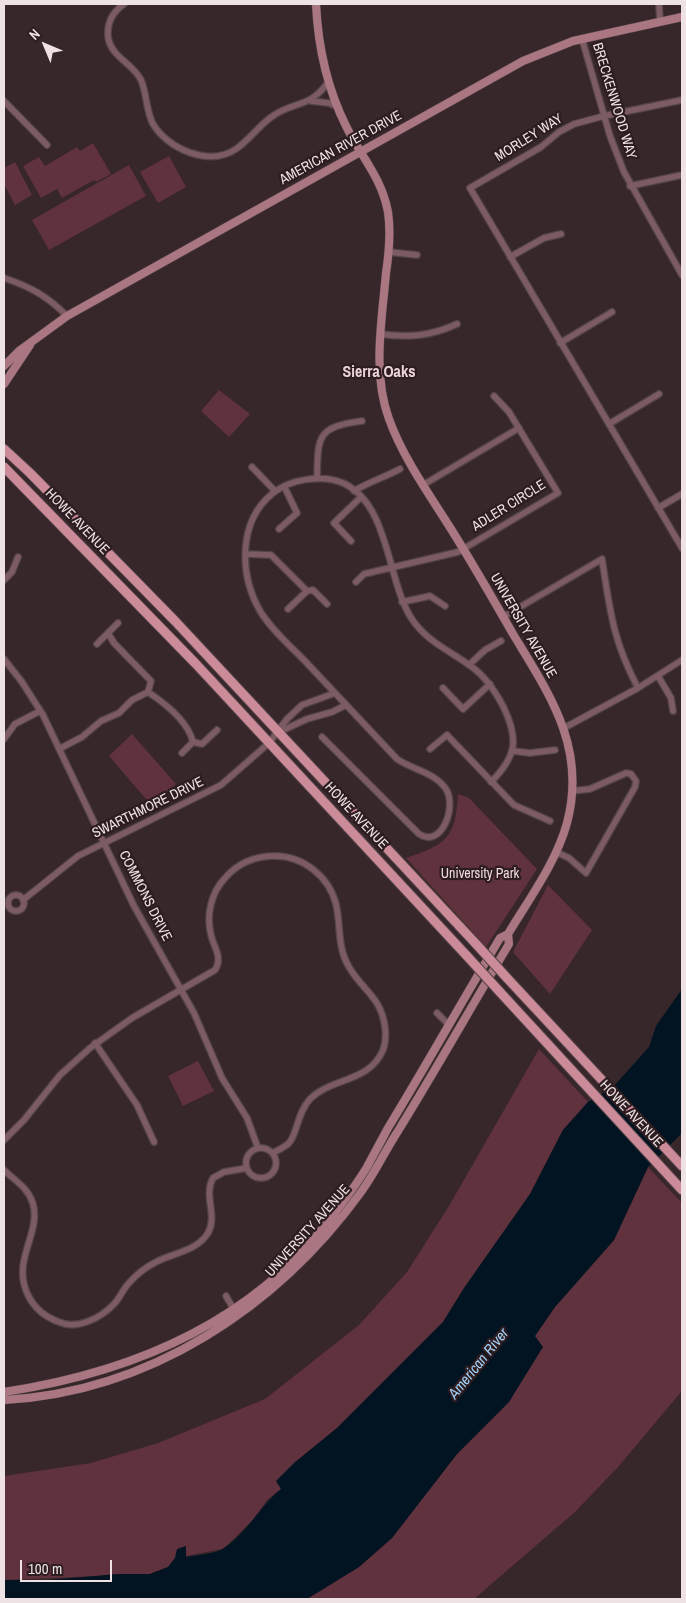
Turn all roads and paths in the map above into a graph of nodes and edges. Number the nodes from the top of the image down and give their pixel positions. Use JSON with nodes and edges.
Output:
{"nodes":[{"id":1,"x":124,"y":4,"type":"edge"},
{"id":2,"x":316,"y":4,"type":"edge"},
{"id":3,"x":659,"y":4,"type":"edge"},
{"id":4,"x":682,"y":18,"type":"edge"},
{"id":5,"x":660,"y":21,"type":"junction"},
{"id":6,"x":582,"y":39,"type":"junction"},
{"id":7,"x":329,"y":81,"type":"junction"},
{"id":8,"x":682,"y":100,"type":"edge"},
{"id":9,"x":4,"y":101,"type":"edge"},
{"id":10,"x":311,"y":101,"type":"junction"},
{"id":11,"x":338,"y":107,"type":"junction"},
{"id":12,"x":604,"y":116,"type":"junction"},
{"id":13,"x":47,"y":145,"type":"dead end"},
{"id":14,"x":361,"y":152,"type":"junction"},
{"id":15,"x":682,"y":175,"type":"edge"},
{"id":16,"x":630,"y":186,"type":"junction"},
{"id":17,"x":561,"y":234,"type":"dead end"},
{"id":18,"x":389,"y":252,"type":"junction"},
{"id":19,"x":417,"y":255,"type":"dead end"},
{"id":20,"x":510,"y":257,"type":"junction"},
{"id":21,"x":682,"y":275,"type":"edge"},
{"id":22,"x":4,"y":278,"type":"edge"},
{"id":23,"x":612,"y":312,"type":"dead end"},
{"id":24,"x":67,"y":316,"type":"junction"},
{"id":25,"x":457,"y":324,"type":"dead end"},
{"id":26,"x":380,"y":334,"type":"junction"},
{"id":27,"x":560,"y":342,"type":"junction"},
{"id":28,"x":30,"y":344,"type":"junction"},
{"id":29,"x":4,"y":366,"type":"edge"},
{"id":30,"x":4,"y":384,"type":"edge"},
{"id":31,"x":659,"y":394,"type":"dead end"},
{"id":32,"x":494,"y":396,"type":"dead end"},
{"id":33,"x":362,"y":421,"type":"dead end"},
{"id":34,"x":609,"y":424,"type":"junction"},
{"id":35,"x":519,"y":428,"type":"junction"},
{"id":36,"x":4,"y":449,"type":"edge"},
{"id":37,"x":4,"y":467,"type":"edge"},
{"id":38,"x":252,"y":467,"type":"dead end"},
{"id":39,"x":400,"y":469,"type":"dead end"},
{"id":40,"x":316,"y":480,"type":"junction"},
{"id":41,"x":423,"y":485,"type":"junction"},
{"id":42,"x":284,"y":486,"type":"junction"},
{"id":43,"x":275,"y":491,"type":"junction"},
{"id":44,"x":354,"y":491,"type":"junction"},
{"id":45,"x":682,"y":494,"type":"edge"},
{"id":46,"x":360,"y":497,"type":"junction"},
{"id":47,"x":658,"y":508,"type":"junction"},
{"id":48,"x":279,"y":529,"type":"dead end"},
{"id":49,"x":351,"y":541,"type":"dead end"},
{"id":50,"x":682,"y":548,"type":"edge"},
{"id":51,"x":463,"y":549,"type":"junction"},
{"id":52,"x":246,"y":554,"type":"junction"},
{"id":53,"x":18,"y":557,"type":"dead end"},
{"id":54,"x":392,"y":568,"type":"junction"},
{"id":55,"x":4,"y":580,"type":"edge"},
{"id":56,"x":356,"y":582,"type":"dead end"},
{"id":57,"x":307,"y":591,"type":"junction"},
{"id":58,"x":402,"y":602,"type":"junction"},
{"id":59,"x":327,"y":604,"type":"dead end"},
{"id":60,"x":445,"y":606,"type":"dead end"},
{"id":61,"x":288,"y":609,"type":"dead end"},
{"id":62,"x":504,"y":617,"type":"junction"},
{"id":63,"x":118,"y":624,"type":"dead end"},
{"id":64,"x":108,"y":633,"type":"junction"},
{"id":65,"x":501,"y":641,"type":"dead end"},
{"id":66,"x":96,"y":644,"type":"dead end"},
{"id":67,"x":4,"y":659,"type":"edge"},
{"id":68,"x":682,"y":660,"type":"edge"},
{"id":69,"x":469,"y":665,"type":"junction"},
{"id":70,"x":658,"y":676,"type":"junction"},
{"id":71,"x":490,"y":684,"type":"junction"},
{"id":72,"x":443,"y":688,"type":"dead end"},
{"id":73,"x":638,"y":688,"type":"junction"},
{"id":74,"x":148,"y":692,"type":"junction"},
{"id":75,"x":335,"y":693,"type":"junction"},
{"id":76,"x":346,"y":705,"type":"junction"},
{"id":77,"x":40,"y":711,"type":"junction"},
{"id":78,"x":673,"y":711,"type":"dead end"},
{"id":79,"x":564,"y":728,"type":"junction"},
{"id":80,"x":216,"y":730,"type":"dead end"},
{"id":81,"x":279,"y":732,"type":"junction"},
{"id":82,"x":322,"y":737,"type":"dead end"},
{"id":83,"x":4,"y":739,"type":"edge"},
{"id":84,"x":193,"y":742,"type":"junction"},
{"id":85,"x":269,"y":743,"type":"junction"},
{"id":86,"x":59,"y":749,"type":"junction"},
{"id":87,"x":430,"y":749,"type":"dead end"},
{"id":88,"x":554,"y":750,"type":"dead end"},
{"id":89,"x":513,"y":751,"type":"junction"},
{"id":90,"x":182,"y":753,"type":"dead end"},
{"id":91,"x":491,"y":782,"type":"junction"},
{"id":92,"x":572,"y":791,"type":"junction"},
{"id":93,"x":550,"y":821,"type":"dead end"},
{"id":94,"x":104,"y":844,"type":"junction"},
{"id":95,"x":556,"y":852,"type":"junction"},
{"id":96,"x":23,"y":900,"type":"dead end"},
{"id":97,"x":508,"y":934,"type":"junction"},
{"id":98,"x":182,"y":990,"type":"junction"},
{"id":99,"x":437,"y":1014,"type":"dead end"},
{"id":100,"x":450,"y":1025,"type":"junction"},
{"id":101,"x":95,"y":1043,"type":"junction"},
{"id":102,"x":4,"y":1140,"type":"edge"},
{"id":103,"x":154,"y":1142,"type":"dead end"},
{"id":104,"x":258,"y":1148,"type":"junction"},
{"id":105,"x":273,"y":1153,"type":"junction"},
{"id":106,"x":682,"y":1166,"type":"edge"},
{"id":107,"x":247,"y":1168,"type":"junction"},
{"id":108,"x":4,"y":1170,"type":"edge"},
{"id":109,"x":682,"y":1190,"type":"edge"},
{"id":110,"x":226,"y":1296,"type":"dead end"},
{"id":111,"x":233,"y":1308,"type":"junction"},
{"id":112,"x":4,"y":1392,"type":"edge"},
{"id":113,"x":4,"y":1400,"type":"edge"}],
"edges":[{"from":1,"to":10,"type":"street"},
{"from":2,"to":7,"type":"street","name":"UNIVERSITY AVENUE"},
{"from":3,"to":5,"type":"street"},
{"from":4,"to":5,"type":"street","name":"AMERICAN RIVER DRIVE"},
{"from":5,"to":6,"type":"street","name":"AMERICAN RIVER DRIVE"},
{"from":6,"to":12,"type":"street","name":"BRECKENWOOD WAY"},
{"from":6,"to":14,"type":"street","name":"AMERICAN RIVER DRIVE"},
{"from":7,"to":10,"type":"street"},
{"from":7,"to":11,"type":"street","name":"UNIVERSITY AVENUE"},
{"from":8,"to":12,"type":"street","name":"MORLEY WAY"},
{"from":9,"to":13,"type":"street"},
{"from":10,"to":11,"type":"street"},
{"from":11,"to":14,"type":"street","name":"UNIVERSITY AVENUE"},
{"from":12,"to":16,"type":"street","name":"BRECKENWOOD WAY"},
{"from":12,"to":20,"type":"street","name":"MORLEY WAY"},
{"from":14,"to":18,"type":"street","name":"UNIVERSITY AVENUE"},
{"from":14,"to":24,"type":"street","name":"AMERICAN RIVER DRIVE"},
{"from":15,"to":16,"type":"street"},
{"from":16,"to":21,"type":"street","name":"BRECKENWOOD WAY"},
{"from":17,"to":20,"type":"street"},
{"from":18,"to":19,"type":"street"},
{"from":18,"to":26,"type":"street","name":"UNIVERSITY AVENUE"},
{"from":20,"to":27,"type":"street","name":"MORLEY WAY"},
{"from":22,"to":24,"type":"street"},
{"from":23,"to":27,"type":"street"},
{"from":24,"to":28,"type":"street","name":"AMERICAN RIVER DRIVE"},
{"from":25,"to":26,"type":"street"},
{"from":26,"to":41,"type":"street","name":"UNIVERSITY AVENUE"},
{"from":27,"to":34,"type":"street","name":"MORLEY WAY"},
{"from":28,"to":29,"type":"street","name":"AMERICAN RIVER DRIVE"},
{"from":28,"to":30,"type":"street","name":"AMERICAN RIVER DRIVE"},
{"from":31,"to":34,"type":"street"},
{"from":32,"to":35,"type":"street","name":"ADLER CIRCLE"},
{"from":33,"to":40,"type":"street"},
{"from":34,"to":47,"type":"street","name":"MORLEY WAY"},
{"from":35,"to":41,"type":"street"},
{"from":35,"to":51,"type":"street","name":"ADLER CIRCLE"},
{"from":36,"to":81,"type":"main road","name":"HOWE AVENUE"},
{"from":37,"to":85,"type":"main road","name":"HOWE AVENUE"},
{"from":38,"to":43,"type":"street"},
{"from":39,"to":44,"type":"street"},
{"from":40,"to":42,"type":"street"},
{"from":40,"to":44,"type":"street"},
{"from":41,"to":51,"type":"street","name":"UNIVERSITY AVENUE"},
{"from":42,"to":43,"type":"street"},
{"from":42,"to":48,"type":"street"},
{"from":43,"to":52,"type":"street"},
{"from":44,"to":46,"type":"street"},
{"from":45,"to":47,"type":"street"},
{"from":46,"to":49,"type":"street"},
{"from":46,"to":54,"type":"street"},
{"from":47,"to":50,"type":"street","name":"MORLEY WAY"},
{"from":51,"to":54,"type":"street"},
{"from":51,"to":62,"type":"street","name":"UNIVERSITY AVENUE"},
{"from":52,"to":57,"type":"street"},
{"from":52,"to":75,"type":"street"},
{"from":53,"to":55,"type":"street"},
{"from":54,"to":56,"type":"street"},
{"from":54,"to":58,"type":"street"},
{"from":57,"to":59,"type":"street"},
{"from":57,"to":61,"type":"street"},
{"from":58,"to":60,"type":"street"},
{"from":58,"to":69,"type":"street"},
{"from":62,"to":73,"type":"street"},
{"from":62,"to":79,"type":"street","name":"UNIVERSITY AVENUE"},
{"from":63,"to":64,"type":"street"},
{"from":64,"to":66,"type":"street"},
{"from":64,"to":74,"type":"street"},
{"from":65,"to":69,"type":"street"},
{"from":67,"to":77,"type":"street","name":"COMMONS DRIVE"},
{"from":68,"to":70,"type":"street"},
{"from":69,"to":71,"type":"street"},
{"from":70,"to":73,"type":"street"},
{"from":70,"to":78,"type":"street"},
{"from":71,"to":72,"type":"street"},
{"from":71,"to":89,"type":"street"},
{"from":73,"to":79,"type":"street"},
{"from":74,"to":84,"type":"street"},
{"from":74,"to":86,"type":"street"},
{"from":75,"to":76,"type":"street"},
{"from":75,"to":81,"type":"street","name":"SWARTHMORE DRIVE"},
{"from":76,"to":81,"type":"street"},
{"from":76,"to":82,"type":"street"},
{"from":77,"to":83,"type":"street"},
{"from":77,"to":86,"type":"street","name":"COMMONS DRIVE"},
{"from":79,"to":92,"type":"street","name":"UNIVERSITY AVENUE"},
{"from":80,"to":84,"type":"street"},
{"from":81,"to":85,"type":"street","name":"SWARTHMORE DRIVE"},
{"from":81,"to":106,"type":"main road","name":"HOWE AVENUE","bridge":true},
{"from":84,"to":90,"type":"street"},
{"from":85,"to":94,"type":"street","name":"SWARTHMORE DRIVE"},
{"from":85,"to":109,"type":"main road","name":"HOWE AVENUE","bridge":true},
{"from":86,"to":94,"type":"street","name":"COMMONS DRIVE"},
{"from":87,"to":91,"type":"street"},
{"from":88,"to":89,"type":"street"},
{"from":89,"to":91,"type":"street"},
{"from":91,"to":93,"type":"street"},
{"from":92,"to":95,"type":"street","name":"UNIVERSITY AVENUE"},
{"from":92,"to":95,"type":"street"},
{"from":94,"to":96,"type":"street","name":"SWARTHMORE DRIVE"},
{"from":94,"to":98,"type":"street","name":"COMMONS DRIVE"},
{"from":95,"to":97,"type":"street","name":"UNIVERSITY AVENUE"},
{"from":97,"to":100,"type":"street","name":"UNIVERSITY AVENUE"},
{"from":97,"to":113,"type":"street","name":"UNIVERSITY AVENUE"},
{"from":98,"to":101,"type":"street"},
{"from":98,"to":104,"type":"street","name":"COMMONS DRIVE"},
{"from":98,"to":105,"type":"street"},
{"from":99,"to":100,"type":"street"},
{"from":100,"to":111,"type":"street","name":"UNIVERSITY AVENUE"},
{"from":101,"to":102,"type":"street"},
{"from":101,"to":103,"type":"street"},
{"from":104,"to":105,"type":"street"},
{"from":104,"to":107,"type":"street"},
{"from":105,"to":107,"type":"street"},
{"from":107,"to":108,"type":"street"},
{"from":110,"to":111,"type":"street"},
{"from":111,"to":112,"type":"street","name":"UNIVERSITY AVENUE"}]}
